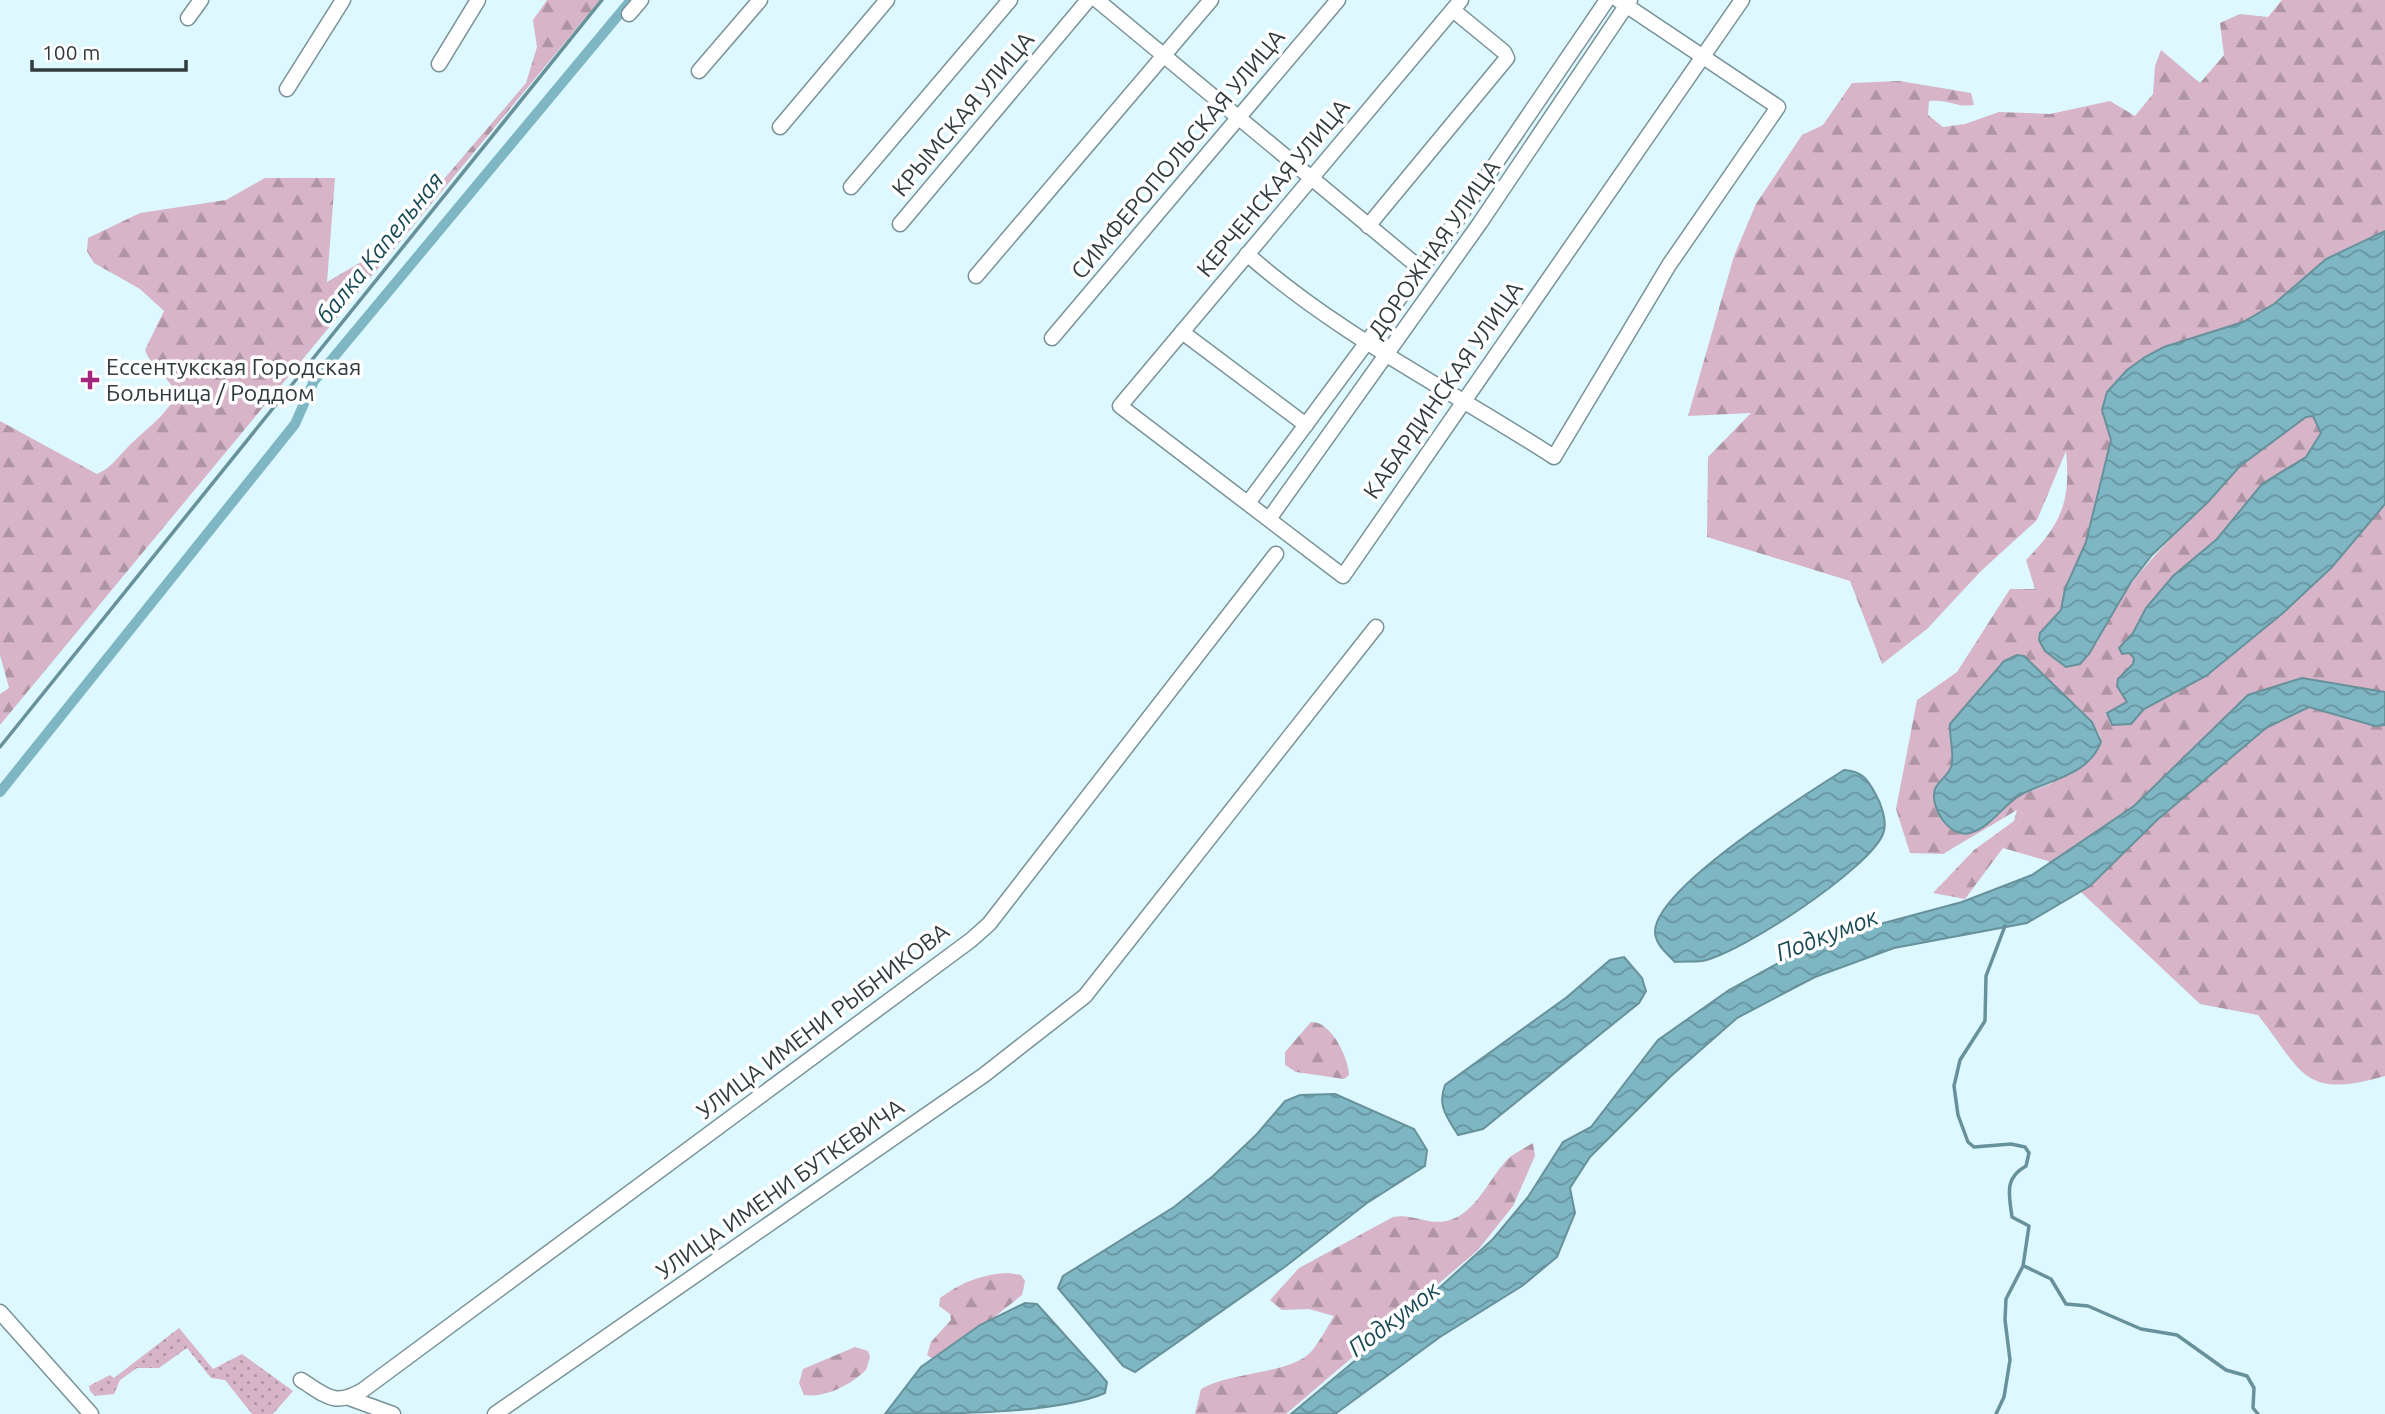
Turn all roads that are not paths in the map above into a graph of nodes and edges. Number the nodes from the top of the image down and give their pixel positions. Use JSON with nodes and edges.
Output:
{"nodes":[{"id":1,"x":201,"y":0,"type":"edge"},
{"id":2,"x":343,"y":0,"type":"edge"},
{"id":3,"x":478,"y":0,"type":"edge"},
{"id":4,"x":641,"y":0,"type":"edge"},
{"id":5,"x":760,"y":0,"type":"edge"},
{"id":6,"x":887,"y":0,"type":"edge"},
{"id":7,"x":1010,"y":0,"type":"edge"},
{"id":8,"x":1088,"y":0,"type":"edge"},
{"id":9,"x":1097,"y":0,"type":"edge"},
{"id":10,"x":1211,"y":0,"type":"edge"},
{"id":11,"x":1338,"y":0,"type":"edge"},
{"id":12,"x":1607,"y":0,"type":"edge"},
{"id":13,"x":1742,"y":0,"type":"edge"},
{"id":14,"x":1625,"y":2,"type":"edge"},
{"id":15,"x":1457,"y":5,"type":"edge"},
{"id":16,"x":629,"y":14,"type":"dead end"},
{"id":17,"x":188,"y":19,"type":"dead end"},
{"id":18,"x":1702,"y":56,"type":"junction"},
{"id":19,"x":1163,"y":57,"type":"junction"},
{"id":20,"x":439,"y":64,"type":"dead end"},
{"id":21,"x":699,"y":71,"type":"dead end"},
{"id":22,"x":287,"y":89,"type":"dead end"},
{"id":23,"x":1238,"y":117,"type":"junction"},
{"id":24,"x":780,"y":127,"type":"dead end"},
{"id":25,"x":1312,"y":178,"type":"junction"},
{"id":26,"x":851,"y":187,"type":"dead end"},
{"id":27,"x":900,"y":224,"type":"dead end"},
{"id":28,"x":1367,"y":226,"type":"junction"},
{"id":29,"x":1247,"y":254,"type":"junction"},
{"id":30,"x":1421,"y":269,"type":"junction"},
{"id":31,"x":976,"y":276,"type":"dead end"},
{"id":32,"x":1182,"y":332,"type":"junction"},
{"id":33,"x":1052,"y":338,"type":"dead end"},
{"id":34,"x":1365,"y":343,"type":"junction"},
{"id":35,"x":1387,"y":356,"type":"junction"},
{"id":36,"x":1463,"y":401,"type":"junction"},
{"id":37,"x":1120,"y":406,"type":"joint"},
{"id":38,"x":1306,"y":425,"type":"junction"},
{"id":39,"x":1248,"y":503,"type":"junction"},
{"id":40,"x":1269,"y":519,"type":"junction"},
{"id":41,"x":1276,"y":554,"type":"dead end"},
{"id":42,"x":1376,"y":627,"type":"dead end"},
{"id":43,"x":0,"y":1312,"type":"edge"},
{"id":44,"x":301,"y":1380,"type":"dead end"},
{"id":45,"x":349,"y":1398,"type":"junction"},
{"id":46,"x":91,"y":1414,"type":"edge"},
{"id":47,"x":393,"y":1414,"type":"edge"},
{"id":48,"x":495,"y":1414,"type":"edge"}],
"edges":[{"from":1,"to":17,"type":"street"},
{"from":2,"to":22,"type":"street"},
{"from":3,"to":20,"type":"street"},
{"from":4,"to":16,"type":"street"},
{"from":5,"to":21,"type":"street"},
{"from":6,"to":24,"type":"street"},
{"from":7,"to":26,"type":"street"},
{"from":8,"to":27,"type":"street","name":"КРЫМСКАЯ УЛИЦА"},
{"from":9,"to":19,"type":"street"},
{"from":10,"to":19,"type":"street"},
{"from":11,"to":23,"type":"street","name":"СИМФЕРОПОЛЬСКАЯ УЛИЦА"},
{"from":12,"to":30,"type":"street","name":"ДОРОЖНАЯ УЛИЦА"},
{"from":13,"to":18,"type":"street","name":"КАБАРДИНСКАЯ УЛИЦА"},
{"from":14,"to":18,"type":"street"},
{"from":14,"to":35,"type":"street","name":"ДОРОЖНАЯ УЛИЦА"},
{"from":15,"to":25,"type":"street","name":"КЕРЧЕНСКАЯ УЛИЦА"},
{"from":15,"to":28,"type":"street"},
{"from":18,"to":36,"type":"street","name":"КАБАРДИНСКАЯ УЛИЦА"},
{"from":18,"to":36,"type":"street"},
{"from":19,"to":23,"type":"street"},
{"from":19,"to":31,"type":"street"},
{"from":23,"to":25,"type":"street"},
{"from":23,"to":33,"type":"street","name":"СИМФЕРОПОЛЬСКАЯ УЛИЦА"},
{"from":25,"to":28,"type":"street"},
{"from":25,"to":29,"type":"street","name":"КЕРЧЕНСКАЯ УЛИЦА"},
{"from":28,"to":30,"type":"street"},
{"from":29,"to":32,"type":"street","name":"КЕРЧЕНСКАЯ УЛИЦА"},
{"from":29,"to":34,"type":"street"},
{"from":30,"to":34,"type":"street","name":"ДОРОЖНАЯ УЛИЦА"},
{"from":32,"to":37,"type":"street","name":"КЕРЧЕНСКАЯ УЛИЦА"},
{"from":32,"to":38,"type":"street"},
{"from":34,"to":35,"type":"street"},
{"from":34,"to":38,"type":"street","name":"ДОРОЖНАЯ УЛИЦА"},
{"from":35,"to":36,"type":"street"},
{"from":35,"to":40,"type":"street","name":"ДОРОЖНАЯ УЛИЦА"},
{"from":36,"to":40,"type":"street","name":"КАБАРДИНСКАЯ УЛИЦА"},
{"from":37,"to":39,"type":"street","name":"КАБАРДИНСКАЯ УЛИЦА"},
{"from":38,"to":39,"type":"street","name":"ДОРОЖНАЯ УЛИЦА"},
{"from":39,"to":40,"type":"street","name":"КАБАРДИНСКАЯ УЛИЦА"},
{"from":41,"to":45,"type":"street","name":"УЛИЦА ИМЕНИ РЫБНИКОВА"},
{"from":42,"to":48,"type":"street","name":"УЛИЦА ИМЕНИ БУТКЕВИЧА"},
{"from":43,"to":46,"type":"street"},
{"from":44,"to":45,"type":"street"},
{"from":45,"to":47,"type":"street"}]}
